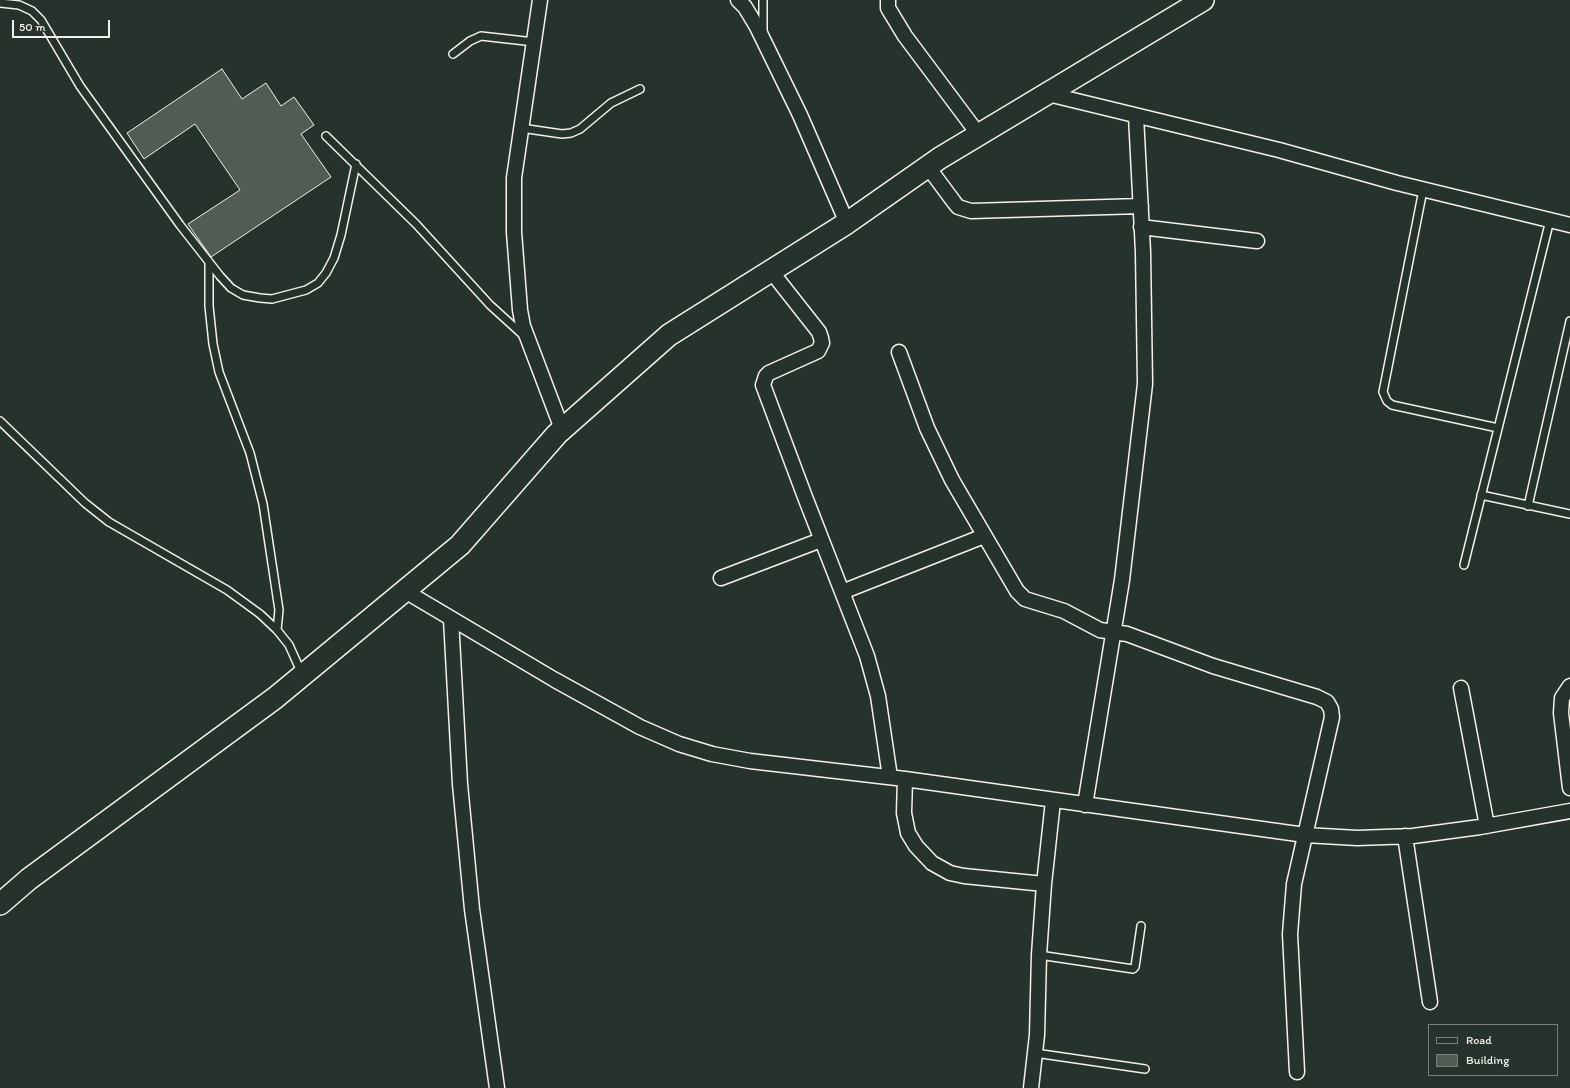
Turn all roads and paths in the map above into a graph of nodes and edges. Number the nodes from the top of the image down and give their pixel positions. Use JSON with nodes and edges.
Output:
{"nodes":[{"id":1,"x":540,"y":0,"type":"edge"},
{"id":2,"x":738,"y":0,"type":"edge"},
{"id":3,"x":763,"y":0,"type":"edge"},
{"id":4,"x":888,"y":0,"type":"edge"},
{"id":5,"x":1203,"y":0,"type":"edge"},
{"id":6,"x":0,"y":3,"type":"edge"},
{"id":7,"x":763,"y":39,"type":"junction"},
{"id":8,"x":534,"y":42,"type":"junction"},
{"id":9,"x":453,"y":54,"type":"dead end"},
{"id":10,"x":640,"y":89,"type":"dead end"},
{"id":11,"x":1048,"y":94,"type":"junction"},
{"id":12,"x":1136,"y":116,"type":"junction"},
{"id":13,"x":521,"y":128,"type":"junction"},
{"id":14,"x":979,"y":135,"type":"junction"},
{"id":15,"x":326,"y":136,"type":"dead end"},
{"id":16,"x":356,"y":164,"type":"junction"},
{"id":17,"x":928,"y":167,"type":"junction"},
{"id":18,"x":1423,"y":190,"type":"junction"},
{"id":19,"x":1140,"y":206,"type":"junction"},
{"id":20,"x":1550,"y":220,"type":"junction"},
{"id":21,"x":847,"y":223,"type":"junction"},
{"id":22,"x":1570,"y":225,"type":"edge"},
{"id":23,"x":1141,"y":227,"type":"junction"},
{"id":24,"x":1257,"y":241,"type":"dead end"},
{"id":25,"x":209,"y":262,"type":"junction"},
{"id":26,"x":771,"y":271,"type":"junction"},
{"id":27,"x":1570,"y":321,"type":"edge"},
{"id":28,"x":528,"y":339,"type":"junction"},
{"id":29,"x":899,"y":352,"type":"dead end"},
{"id":30,"x":0,"y":422,"type":"edge"},
{"id":31,"x":1498,"y":428,"type":"junction"},
{"id":32,"x":562,"y":429,"type":"junction"},
{"id":33,"x":1481,"y":495,"type":"junction"},
{"id":34,"x":1528,"y":506,"type":"junction"},
{"id":35,"x":1570,"y":514,"type":"edge"},
{"id":36,"x":984,"y":536,"type":"junction"},
{"id":37,"x":821,"y":540,"type":"junction"},
{"id":38,"x":1464,"y":565,"type":"dead end"},
{"id":39,"x":721,"y":578,"type":"dead end"},
{"id":40,"x":405,"y":591,"type":"junction"},
{"id":41,"x":842,"y":592,"type":"junction"},
{"id":42,"x":451,"y":619,"type":"junction"},
{"id":43,"x":277,"y":630,"type":"junction"},
{"id":44,"x":1114,"y":632,"type":"junction"},
{"id":45,"x":303,"y":675,"type":"junction"},
{"id":46,"x":1570,"y":686,"type":"edge"},
{"id":47,"x":1461,"y":688,"type":"dead end"},
{"id":48,"x":890,"y":777,"type":"junction"},
{"id":49,"x":905,"y":779,"type":"junction"},
{"id":50,"x":1570,"y":788,"type":"edge"},
{"id":51,"x":1053,"y":801,"type":"junction"},
{"id":52,"x":1085,"y":805,"type":"junction"},
{"id":53,"x":1570,"y":811,"type":"edge"},
{"id":54,"x":1487,"y":826,"type":"junction"},
{"id":55,"x":1305,"y":835,"type":"junction"},
{"id":56,"x":1405,"y":836,"type":"junction"},
{"id":57,"x":1044,"y":884,"type":"junction"},
{"id":58,"x":0,"y":904,"type":"edge"},
{"id":59,"x":1141,"y":926,"type":"dead end"},
{"id":60,"x":1039,"y":956,"type":"junction"},
{"id":61,"x":1430,"y":1002,"type":"dead end"},
{"id":62,"x":1035,"y":1053,"type":"junction"},
{"id":63,"x":1145,"y":1069,"type":"dead end"},
{"id":64,"x":1297,"y":1072,"type":"dead end"},
{"id":65,"x":498,"y":1088,"type":"edge"},
{"id":66,"x":1031,"y":1088,"type":"edge"}],
"edges":[{"from":1,"to":8,"type":"street"},
{"from":2,"to":7,"type":"street"},
{"from":3,"to":7,"type":"lane"},
{"from":4,"to":14,"type":"street"},
{"from":5,"to":11,"type":"main road"},
{"from":6,"to":25,"type":"lane"},
{"from":7,"to":21,"type":"street"},
{"from":8,"to":9,"type":"lane"},
{"from":8,"to":13,"type":"street"},
{"from":10,"to":13,"type":"lane"},
{"from":11,"to":12,"type":"street"},
{"from":11,"to":14,"type":"main road"},
{"from":12,"to":18,"type":"street"},
{"from":12,"to":19,"type":"street"},
{"from":13,"to":28,"type":"street"},
{"from":14,"to":17,"type":"main road"},
{"from":15,"to":16,"type":"lane"},
{"from":16,"to":25,"type":"lane"},
{"from":16,"to":28,"type":"lane"},
{"from":17,"to":19,"type":"street"},
{"from":17,"to":21,"type":"main road"},
{"from":18,"to":20,"type":"street"},
{"from":18,"to":31,"type":"lane"},
{"from":19,"to":23,"type":"street"},
{"from":20,"to":22,"type":"street"},
{"from":20,"to":31,"type":"lane"},
{"from":21,"to":26,"type":"main road"},
{"from":23,"to":24,"type":"street"},
{"from":23,"to":44,"type":"street"},
{"from":25,"to":43,"type":"lane"},
{"from":26,"to":32,"type":"main road"},
{"from":26,"to":37,"type":"street"},
{"from":27,"to":34,"type":"lane"},
{"from":28,"to":32,"type":"street"},
{"from":29,"to":36,"type":"street"},
{"from":30,"to":43,"type":"lane"},
{"from":31,"to":33,"type":"lane"},
{"from":32,"to":40,"type":"main road"},
{"from":33,"to":34,"type":"lane"},
{"from":33,"to":38,"type":"lane"},
{"from":34,"to":35,"type":"lane"},
{"from":36,"to":41,"type":"street"},
{"from":36,"to":44,"type":"street"},
{"from":37,"to":39,"type":"street"},
{"from":37,"to":41,"type":"street"},
{"from":40,"to":42,"type":"street"},
{"from":40,"to":45,"type":"main road"},
{"from":41,"to":48,"type":"street"},
{"from":42,"to":48,"type":"street"},
{"from":42,"to":65,"type":"street"},
{"from":43,"to":45,"type":"lane"},
{"from":44,"to":52,"type":"street"},
{"from":44,"to":55,"type":"street"},
{"from":45,"to":58,"type":"main road"},
{"from":46,"to":50,"type":"street"},
{"from":47,"to":54,"type":"street"},
{"from":48,"to":49,"type":"street"},
{"from":49,"to":51,"type":"street"},
{"from":49,"to":57,"type":"street"},
{"from":51,"to":52,"type":"street"},
{"from":51,"to":57,"type":"street"},
{"from":52,"to":55,"type":"street"},
{"from":53,"to":54,"type":"street"},
{"from":54,"to":56,"type":"street"},
{"from":55,"to":56,"type":"street"},
{"from":55,"to":64,"type":"street"},
{"from":56,"to":61,"type":"street"},
{"from":57,"to":60,"type":"street"},
{"from":59,"to":60,"type":"lane"},
{"from":60,"to":62,"type":"street"},
{"from":62,"to":63,"type":"lane"},
{"from":62,"to":66,"type":"street"}]}
